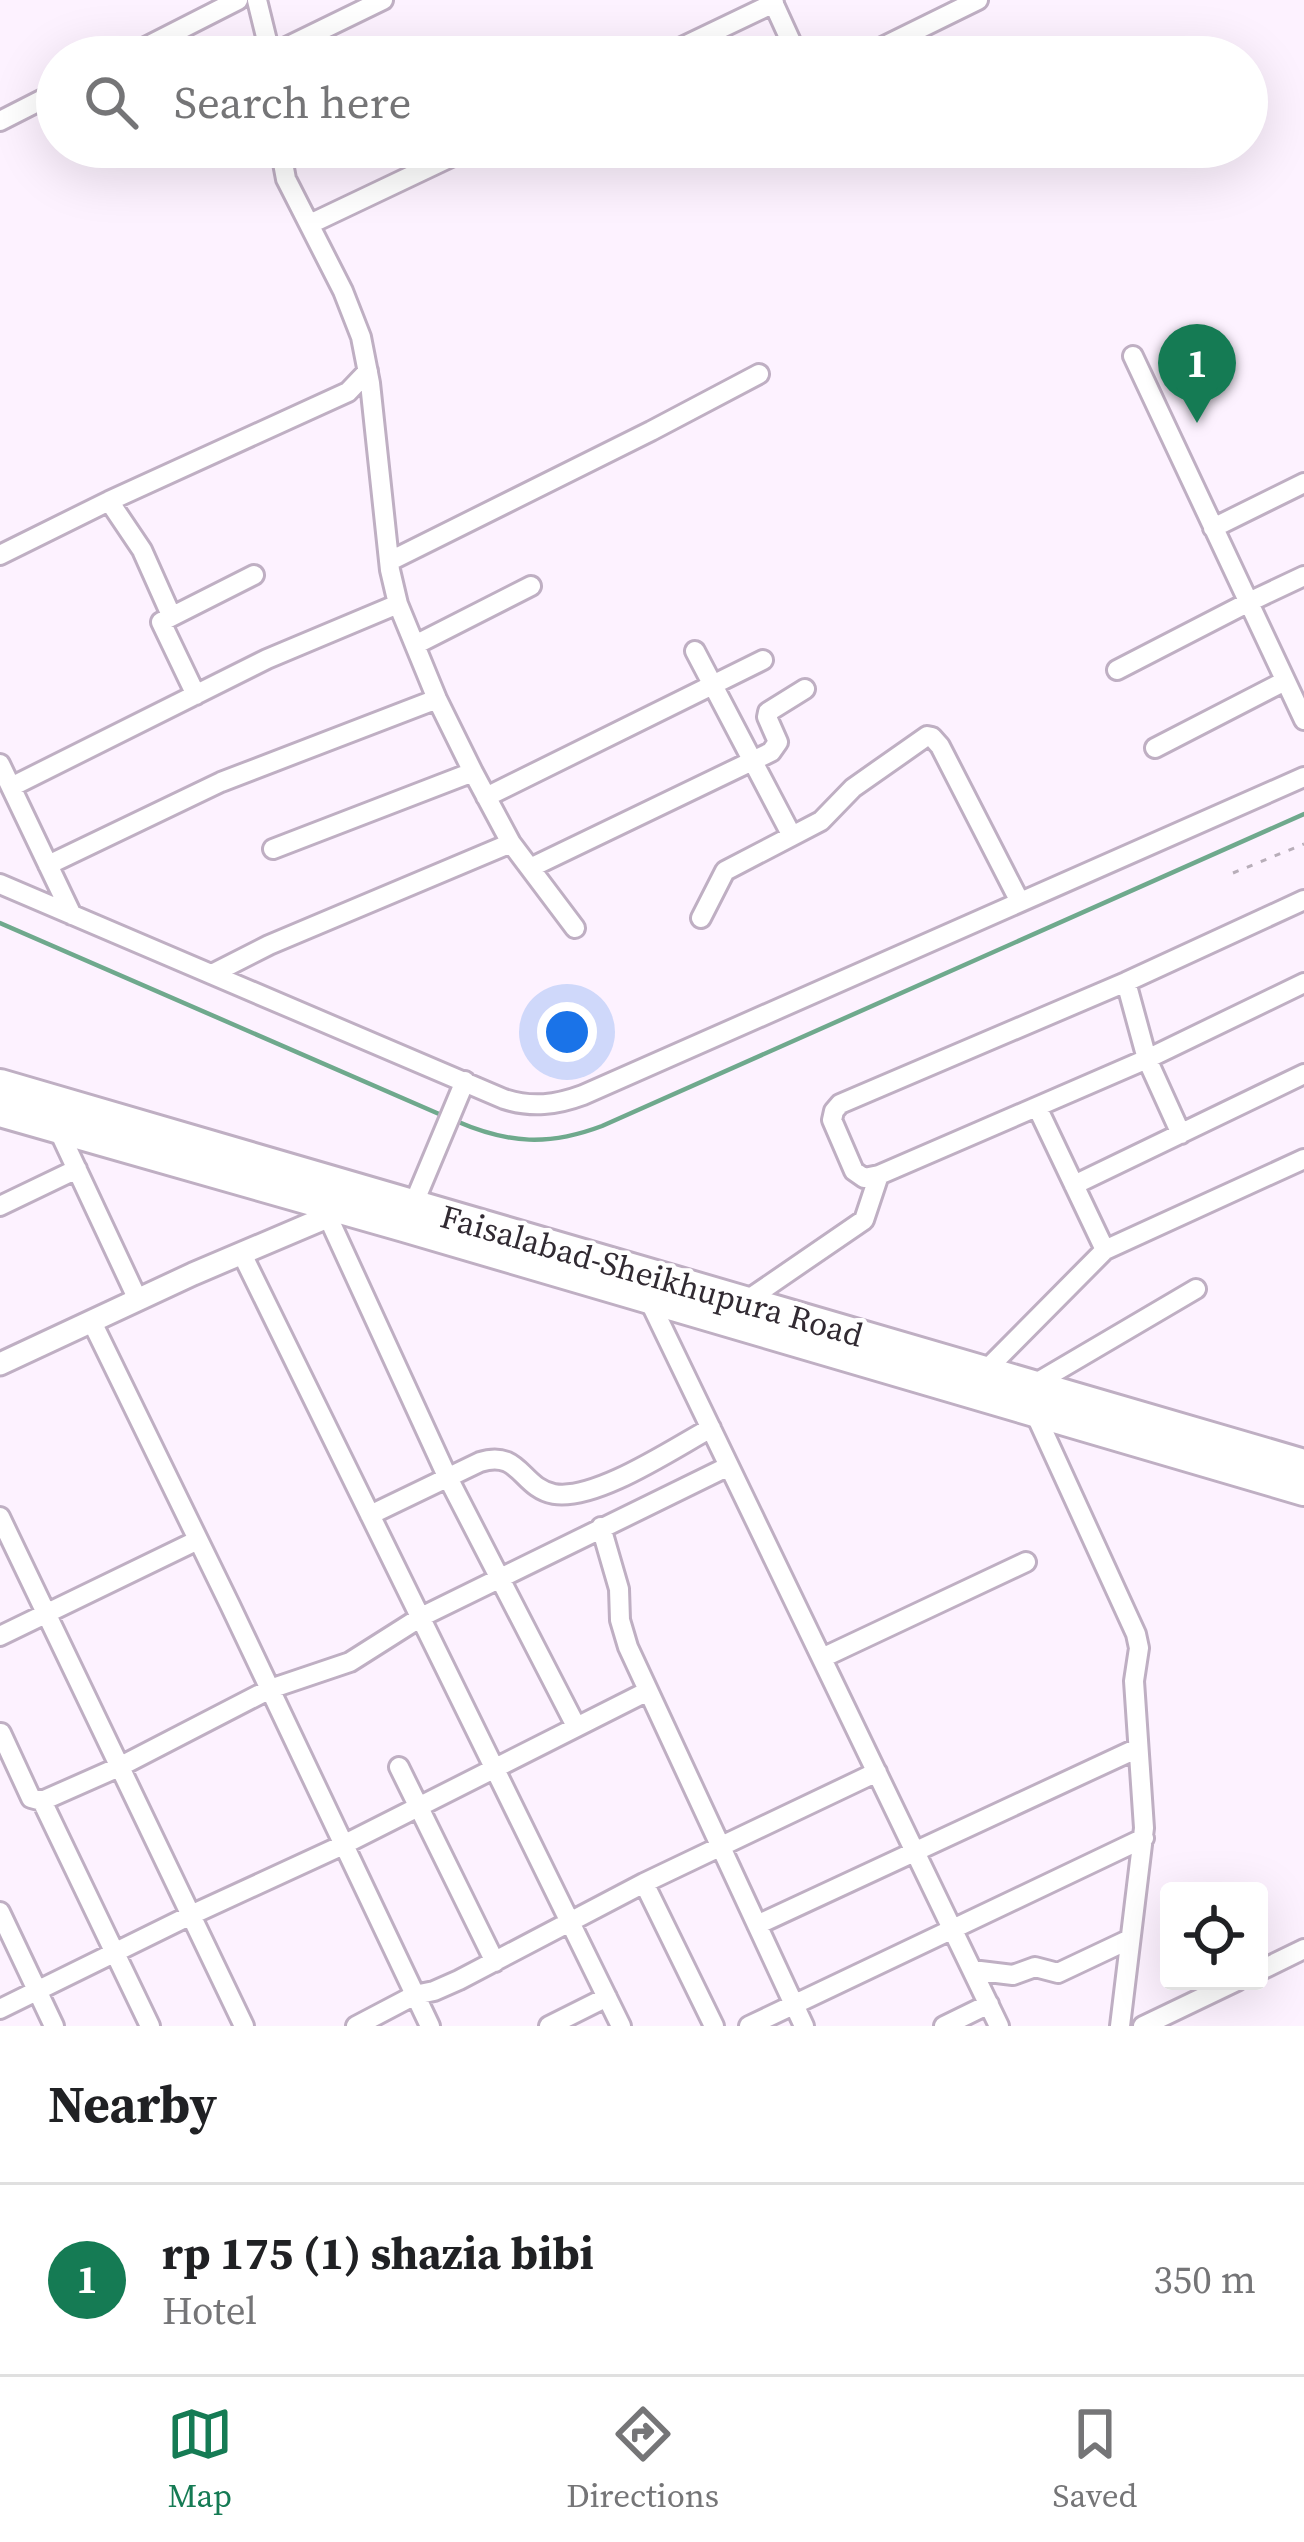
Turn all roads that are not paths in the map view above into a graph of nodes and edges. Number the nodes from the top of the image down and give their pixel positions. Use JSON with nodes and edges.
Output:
{"nodes":[{"id":1,"x":238,"y":0,"type":"edge"},
{"id":2,"x":257,"y":0,"type":"edge"},
{"id":3,"x":383,"y":0,"type":"edge"},
{"id":4,"x":978,"y":0,"type":"edge"},
{"id":5,"x":773,"y":2,"type":"edge"},
{"id":6,"x":167,"y":36,"type":"edge"},
{"id":7,"x":265,"y":36,"type":"edge"},
{"id":8,"x":310,"y":36,"type":"edge"},
{"id":9,"x":704,"y":36,"type":"edge"},
{"id":10,"x":788,"y":36,"type":"edge"},
{"id":11,"x":905,"y":36,"type":"edge"},
{"id":12,"x":36,"y":103,"type":"edge"},
{"id":13,"x":0,"y":121,"type":"edge"},
{"id":14,"x":282,"y":168,"type":"edge"},
{"id":15,"x":428,"y":168,"type":"edge"},
{"id":16,"x":310,"y":224,"type":"junction"},
{"id":17,"x":1133,"y":356,"type":"dead end"},
{"id":18,"x":368,"y":371,"type":"junction"},
{"id":19,"x":760,"y":374,"type":"dead end"},
{"id":20,"x":1304,"y":483,"type":"edge"},
{"id":21,"x":109,"y":501,"type":"junction"},
{"id":22,"x":1213,"y":529,"type":"junction"},
{"id":23,"x":0,"y":555,"type":"edge"},
{"id":24,"x":390,"y":561,"type":"junction"},
{"id":25,"x":254,"y":575,"type":"dead end"},
{"id":26,"x":1304,"y":576,"type":"edge"},
{"id":27,"x":531,"y":586,"type":"dead end"},
{"id":28,"x":1249,"y":602,"type":"junction"},
{"id":29,"x":398,"y":604,"type":"junction"},
{"id":30,"x":171,"y":615,"type":"junction"},
{"id":31,"x":415,"y":645,"type":"junction"},
{"id":32,"x":694,"y":651,"type":"dead end"},
{"id":33,"x":763,"y":660,"type":"dead end"},
{"id":34,"x":1118,"y":670,"type":"dead end"},
{"id":35,"x":1285,"y":681,"type":"junction"},
{"id":36,"x":712,"y":685,"type":"junction"},
{"id":37,"x":805,"y":689,"type":"dead end"},
{"id":38,"x":196,"y":695,"type":"junction"},
{"id":39,"x":437,"y":699,"type":"junction"},
{"id":40,"x":1304,"y":720,"type":"edge"},
{"id":41,"x":1154,"y":748,"type":"dead end"},
{"id":42,"x":754,"y":761,"type":"junction"},
{"id":43,"x":0,"y":764,"type":"edge"},
{"id":44,"x":473,"y":772,"type":"junction"},
{"id":45,"x":1304,"y":777,"type":"edge"},
{"id":46,"x":11,"y":787,"type":"junction"},
{"id":47,"x":486,"y":796,"type":"junction"},
{"id":48,"x":792,"y":836,"type":"junction"},
{"id":49,"x":511,"y":843,"type":"junction"},
{"id":50,"x":273,"y":848,"type":"dead end"},
{"id":51,"x":48,"y":865,"type":"junction"},
{"id":52,"x":530,"y":868,"type":"junction"},
{"id":53,"x":0,"y":884,"type":"edge"},
{"id":54,"x":1304,"y":900,"type":"edge"},
{"id":55,"x":1020,"y":902,"type":"junction"},
{"id":56,"x":72,"y":915,"type":"junction"},
{"id":57,"x":701,"y":918,"type":"dead end"},
{"id":58,"x":575,"y":928,"type":"dead end"},
{"id":59,"x":212,"y":974,"type":"junction"},
{"id":60,"x":1126,"y":982,"type":"junction"},
{"id":61,"x":1304,"y":983,"type":"edge"},
{"id":62,"x":1148,"y":1059,"type":"junction"},
{"id":63,"x":1304,"y":1074,"type":"edge"},
{"id":64,"x":465,"y":1081,"type":"junction"},
{"id":65,"x":0,"y":1085,"type":"edge"},
{"id":66,"x":1037,"y":1107,"type":"junction"},
{"id":67,"x":0,"y":1111,"type":"edge"},
{"id":68,"x":57,"y":1127,"type":"junction"},
{"id":69,"x":1180,"y":1134,"type":"junction"},
{"id":70,"x":1304,"y":1159,"type":"edge"},
{"id":71,"x":77,"y":1169,"type":"junction"},
{"id":72,"x":879,"y":1175,"type":"junction"},
{"id":73,"x":1074,"y":1185,"type":"junction"},
{"id":74,"x":0,"y":1206,"type":"edge"},
{"id":75,"x":338,"y":1213,"type":"junction"},
{"id":76,"x":409,"y":1215,"type":"junction"},
{"id":77,"x":1105,"y":1250,"type":"junction"},
{"id":78,"x":242,"y":1254,"type":"junction"},
{"id":79,"x":1196,"y":1289,"type":"dead end"},
{"id":80,"x":648,"y":1298,"type":"junction"},
{"id":81,"x":138,"y":1300,"type":"junction"},
{"id":82,"x":743,"y":1303,"type":"junction"},
{"id":83,"x":92,"y":1322,"type":"junction"},
{"id":84,"x":0,"y":1364,"type":"edge"},
{"id":85,"x":984,"y":1372,"type":"junction"},
{"id":86,"x":1032,"y":1398,"type":"junction"},
{"id":87,"x":711,"y":1428,"type":"junction"},
{"id":88,"x":729,"y":1466,"type":"junction"},
{"id":89,"x":448,"y":1478,"type":"junction"},
{"id":90,"x":1303,"y":1485,"type":"edge"},
{"id":91,"x":370,"y":1515,"type":"junction"},
{"id":92,"x":0,"y":1517,"type":"edge"},
{"id":93,"x":601,"y":1527,"type":"junction"},
{"id":94,"x":5,"y":1539,"type":"edge"},
{"id":95,"x":198,"y":1540,"type":"junction"},
{"id":96,"x":1026,"y":1562,"type":"dead end"},
{"id":97,"x":498,"y":1579,"type":"junction"},
{"id":98,"x":46,"y":1614,"type":"junction"},
{"id":99,"x":421,"y":1617,"type":"junction"},
{"id":100,"x":0,"y":1636,"type":"edge"},
{"id":101,"x":822,"y":1658,"type":"junction"},
{"id":102,"x":270,"y":1689,"type":"junction"},
{"id":103,"x":648,"y":1691,"type":"junction"},
{"id":104,"x":576,"y":1726,"type":"junction"},
{"id":105,"x":1,"y":1733,"type":"edge"},
{"id":106,"x":1138,"y":1748,"type":"junction"},
{"id":107,"x":119,"y":1767,"type":"junction"},
{"id":108,"x":399,"y":1767,"type":"dead end"},
{"id":109,"x":496,"y":1768,"type":"junction"},
{"id":110,"x":878,"y":1772,"type":"junction"},
{"id":111,"x":42,"y":1802,"type":"junction"},
{"id":112,"x":421,"y":1806,"type":"junction"},
{"id":113,"x":1144,"y":1838,"type":"junction"},
{"id":114,"x":343,"y":1845,"type":"junction"},
{"id":115,"x":721,"y":1847,"type":"junction"},
{"id":116,"x":915,"y":1850,"type":"junction"},
{"id":117,"x":644,"y":1883,"type":"junction"},
{"id":118,"x":0,"y":1912,"type":"edge"},
{"id":119,"x":191,"y":1915,"type":"junction"},
{"id":120,"x":571,"y":1922,"type":"junction"},
{"id":121,"x":757,"y":1925,"type":"junction"},
{"id":122,"x":952,"y":1928,"type":"junction"},
{"id":123,"x":1130,"y":1939,"type":"junction"},
{"id":124,"x":1304,"y":1949,"type":"edge"},
{"id":125,"x":116,"y":1953,"type":"junction"},
{"id":126,"x":495,"y":1962,"type":"junction"},
{"id":127,"x":1268,"y":1967,"type":"edge"},
{"id":128,"x":972,"y":1970,"type":"junction"},
{"id":129,"x":1223,"y":1990,"type":"edge"},
{"id":130,"x":37,"y":1991,"type":"junction"},
{"id":131,"x":415,"y":1995,"type":"junction"},
{"id":132,"x":607,"y":1997,"type":"junction"},
{"id":133,"x":988,"y":2004,"type":"junction"},
{"id":134,"x":794,"y":2005,"type":"junction"},
{"id":135,"x":0,"y":2009,"type":"edge"},
{"id":136,"x":1180,"y":2018,"type":"edge"},
{"id":137,"x":54,"y":2026,"type":"edge"},
{"id":138,"x":150,"y":2026,"type":"edge"},
{"id":139,"x":244,"y":2026,"type":"edge"},
{"id":140,"x":356,"y":2026,"type":"edge"},
{"id":141,"x":430,"y":2026,"type":"edge"},
{"id":142,"x":549,"y":2026,"type":"edge"},
{"id":143,"x":621,"y":2026,"type":"edge"},
{"id":144,"x":714,"y":2026,"type":"edge"},
{"id":145,"x":749,"y":2026,"type":"edge"},
{"id":146,"x":804,"y":2026,"type":"edge"},
{"id":147,"x":944,"y":2026,"type":"edge"},
{"id":148,"x":999,"y":2026,"type":"edge"},
{"id":149,"x":1120,"y":2026,"type":"edge"},
{"id":150,"x":1143,"y":2026,"type":"edge"}],
"edges":[{"from":1,"to":6,"type":"street"},
{"from":2,"to":7,"type":"street"},
{"from":3,"to":8,"type":"street"},
{"from":4,"to":11,"type":"street"},
{"from":5,"to":9,"type":"street"},
{"from":5,"to":10,"type":"street"},
{"from":12,"to":13,"type":"street"},
{"from":14,"to":16,"type":"street"},
{"from":15,"to":16,"type":"street"},
{"from":16,"to":18,"type":"street"},
{"from":17,"to":22,"type":"street"},
{"from":18,"to":21,"type":"street"},
{"from":18,"to":24,"type":"street"},
{"from":19,"to":24,"type":"street"},
{"from":20,"to":22,"type":"street"},
{"from":21,"to":23,"type":"street"},
{"from":21,"to":30,"type":"street"},
{"from":22,"to":28,"type":"street"},
{"from":24,"to":29,"type":"street"},
{"from":25,"to":30,"type":"street"},
{"from":26,"to":28,"type":"street"},
{"from":27,"to":31,"type":"street"},
{"from":28,"to":34,"type":"street"},
{"from":28,"to":35,"type":"street"},
{"from":29,"to":31,"type":"street"},
{"from":29,"to":38,"type":"street"},
{"from":30,"to":38,"type":"street"},
{"from":31,"to":39,"type":"street"},
{"from":32,"to":36,"type":"street"},
{"from":33,"to":36,"type":"street"},
{"from":35,"to":40,"type":"street"},
{"from":35,"to":41,"type":"street"},
{"from":36,"to":42,"type":"street"},
{"from":36,"to":47,"type":"street"},
{"from":37,"to":42,"type":"street"},
{"from":38,"to":46,"type":"street"},
{"from":39,"to":44,"type":"street"},
{"from":39,"to":51,"type":"street"},
{"from":42,"to":48,"type":"street"},
{"from":42,"to":52,"type":"street"},
{"from":43,"to":46,"type":"street"},
{"from":44,"to":47,"type":"street"},
{"from":44,"to":50,"type":"street"},
{"from":45,"to":55,"type":"street"},
{"from":46,"to":51,"type":"street"},
{"from":47,"to":49,"type":"street"},
{"from":48,"to":55,"type":"street"},
{"from":48,"to":57,"type":"street"},
{"from":49,"to":52,"type":"street"},
{"from":49,"to":59,"type":"street"},
{"from":51,"to":56,"type":"street"},
{"from":52,"to":58,"type":"street"},
{"from":53,"to":56,"type":"street"},
{"from":54,"to":60,"type":"street"},
{"from":55,"to":64,"type":"street"},
{"from":56,"to":59,"type":"street"},
{"from":59,"to":64,"type":"street"},
{"from":60,"to":62,"type":"street"},
{"from":60,"to":72,"type":"street"},
{"from":61,"to":62,"type":"street"},
{"from":62,"to":66,"type":"street"},
{"from":62,"to":69,"type":"street"},
{"from":63,"to":69,"type":"street"},
{"from":64,"to":76,"type":"street"},
{"from":65,"to":76,"type":"highway","name":"Faisalabad-Sheikhupura Road"},
{"from":66,"to":72,"type":"street"},
{"from":66,"to":73,"type":"street"},
{"from":67,"to":68,"type":"highway","name":"Faisalabad-Sheikhupura Road"},
{"from":68,"to":71,"type":"street"},
{"from":68,"to":75,"type":"highway","name":"Faisalabad-Sheikhupura Road"},
{"from":69,"to":73,"type":"street"},
{"from":70,"to":77,"type":"street"},
{"from":71,"to":74,"type":"street"},
{"from":71,"to":81,"type":"street"},
{"from":72,"to":82,"type":"street"},
{"from":73,"to":77,"type":"street"},
{"from":75,"to":76,"type":"highway","name":"Faisalabad-Sheikhupura Road"},
{"from":75,"to":78,"type":"street"},
{"from":75,"to":89,"type":"street"},
{"from":76,"to":80,"type":"highway","name":"Faisalabad-Sheikhupura Road"},
{"from":76,"to":82,"type":"highway","name":"Faisalabad-Sheikhupura Road"},
{"from":77,"to":85,"type":"street"},
{"from":78,"to":81,"type":"street"},
{"from":78,"to":91,"type":"street"},
{"from":79,"to":86,"type":"street"},
{"from":80,"to":86,"type":"highway","name":"Faisalabad-Sheikhupura Road"},
{"from":80,"to":87,"type":"street"},
{"from":81,"to":83,"type":"street"},
{"from":82,"to":85,"type":"highway","name":"Faisalabad-Sheikhupura Road"},
{"from":83,"to":84,"type":"street"},
{"from":83,"to":95,"type":"street"},
{"from":85,"to":86,"type":"highway","name":"Faisalabad-Sheikhupura Road"},
{"from":86,"to":90,"type":"highway","name":"Faisalabad-Sheikhupura Road"},
{"from":86,"to":106,"type":"street"},
{"from":87,"to":88,"type":"street"},
{"from":87,"to":89,"type":"street"},
{"from":88,"to":93,"type":"street"},
{"from":88,"to":101,"type":"street"},
{"from":89,"to":91,"type":"street"},
{"from":89,"to":97,"type":"street"},
{"from":91,"to":99,"type":"street"},
{"from":92,"to":94,"type":"street"},
{"from":93,"to":97,"type":"street"},
{"from":93,"to":103,"type":"street"},
{"from":94,"to":98,"type":"street"},
{"from":95,"to":98,"type":"street"},
{"from":95,"to":102,"type":"street"},
{"from":96,"to":101,"type":"street"},
{"from":97,"to":99,"type":"street"},
{"from":97,"to":104,"type":"street"},
{"from":98,"to":100,"type":"street"},
{"from":98,"to":107,"type":"street"},
{"from":99,"to":102,"type":"street"},
{"from":99,"to":109,"type":"street"},
{"from":101,"to":110,"type":"street"},
{"from":102,"to":107,"type":"street"},
{"from":102,"to":114,"type":"street"},
{"from":103,"to":104,"type":"street"},
{"from":103,"to":115,"type":"street"},
{"from":104,"to":109,"type":"street"},
{"from":105,"to":111,"type":"street"},
{"from":106,"to":113,"type":"street"},
{"from":106,"to":116,"type":"street"},
{"from":107,"to":111,"type":"street"},
{"from":107,"to":119,"type":"street"},
{"from":108,"to":112,"type":"street"},
{"from":109,"to":112,"type":"street"},
{"from":109,"to":120,"type":"street"},
{"from":110,"to":115,"type":"street"},
{"from":110,"to":116,"type":"street"},
{"from":111,"to":125,"type":"street"},
{"from":112,"to":114,"type":"street"},
{"from":112,"to":126,"type":"street"},
{"from":113,"to":122,"type":"street"},
{"from":113,"to":123,"type":"street"},
{"from":114,"to":119,"type":"street"},
{"from":114,"to":131,"type":"street"},
{"from":115,"to":117,"type":"street"},
{"from":115,"to":121,"type":"street"},
{"from":116,"to":121,"type":"street"},
{"from":116,"to":122,"type":"street"},
{"from":117,"to":120,"type":"street"},
{"from":117,"to":144,"type":"street"},
{"from":118,"to":130,"type":"street"},
{"from":119,"to":125,"type":"street"},
{"from":119,"to":139,"type":"street"},
{"from":120,"to":126,"type":"street"},
{"from":120,"to":132,"type":"street"},
{"from":121,"to":134,"type":"street"},
{"from":122,"to":128,"type":"street"},
{"from":122,"to":134,"type":"street"},
{"from":123,"to":128,"type":"street"},
{"from":123,"to":149,"type":"street"},
{"from":124,"to":127,"type":"street"},
{"from":125,"to":130,"type":"street"},
{"from":125,"to":138,"type":"street"},
{"from":126,"to":131,"type":"street"},
{"from":128,"to":133,"type":"street"},
{"from":129,"to":136,"type":"street"},
{"from":130,"to":135,"type":"street"},
{"from":130,"to":137,"type":"street"},
{"from":131,"to":140,"type":"street"},
{"from":131,"to":141,"type":"street"},
{"from":132,"to":142,"type":"street"},
{"from":132,"to":143,"type":"street"},
{"from":133,"to":147,"type":"street"},
{"from":133,"to":148,"type":"street"},
{"from":134,"to":145,"type":"street"},
{"from":134,"to":146,"type":"street"},
{"from":136,"to":150,"type":"street"}]}
